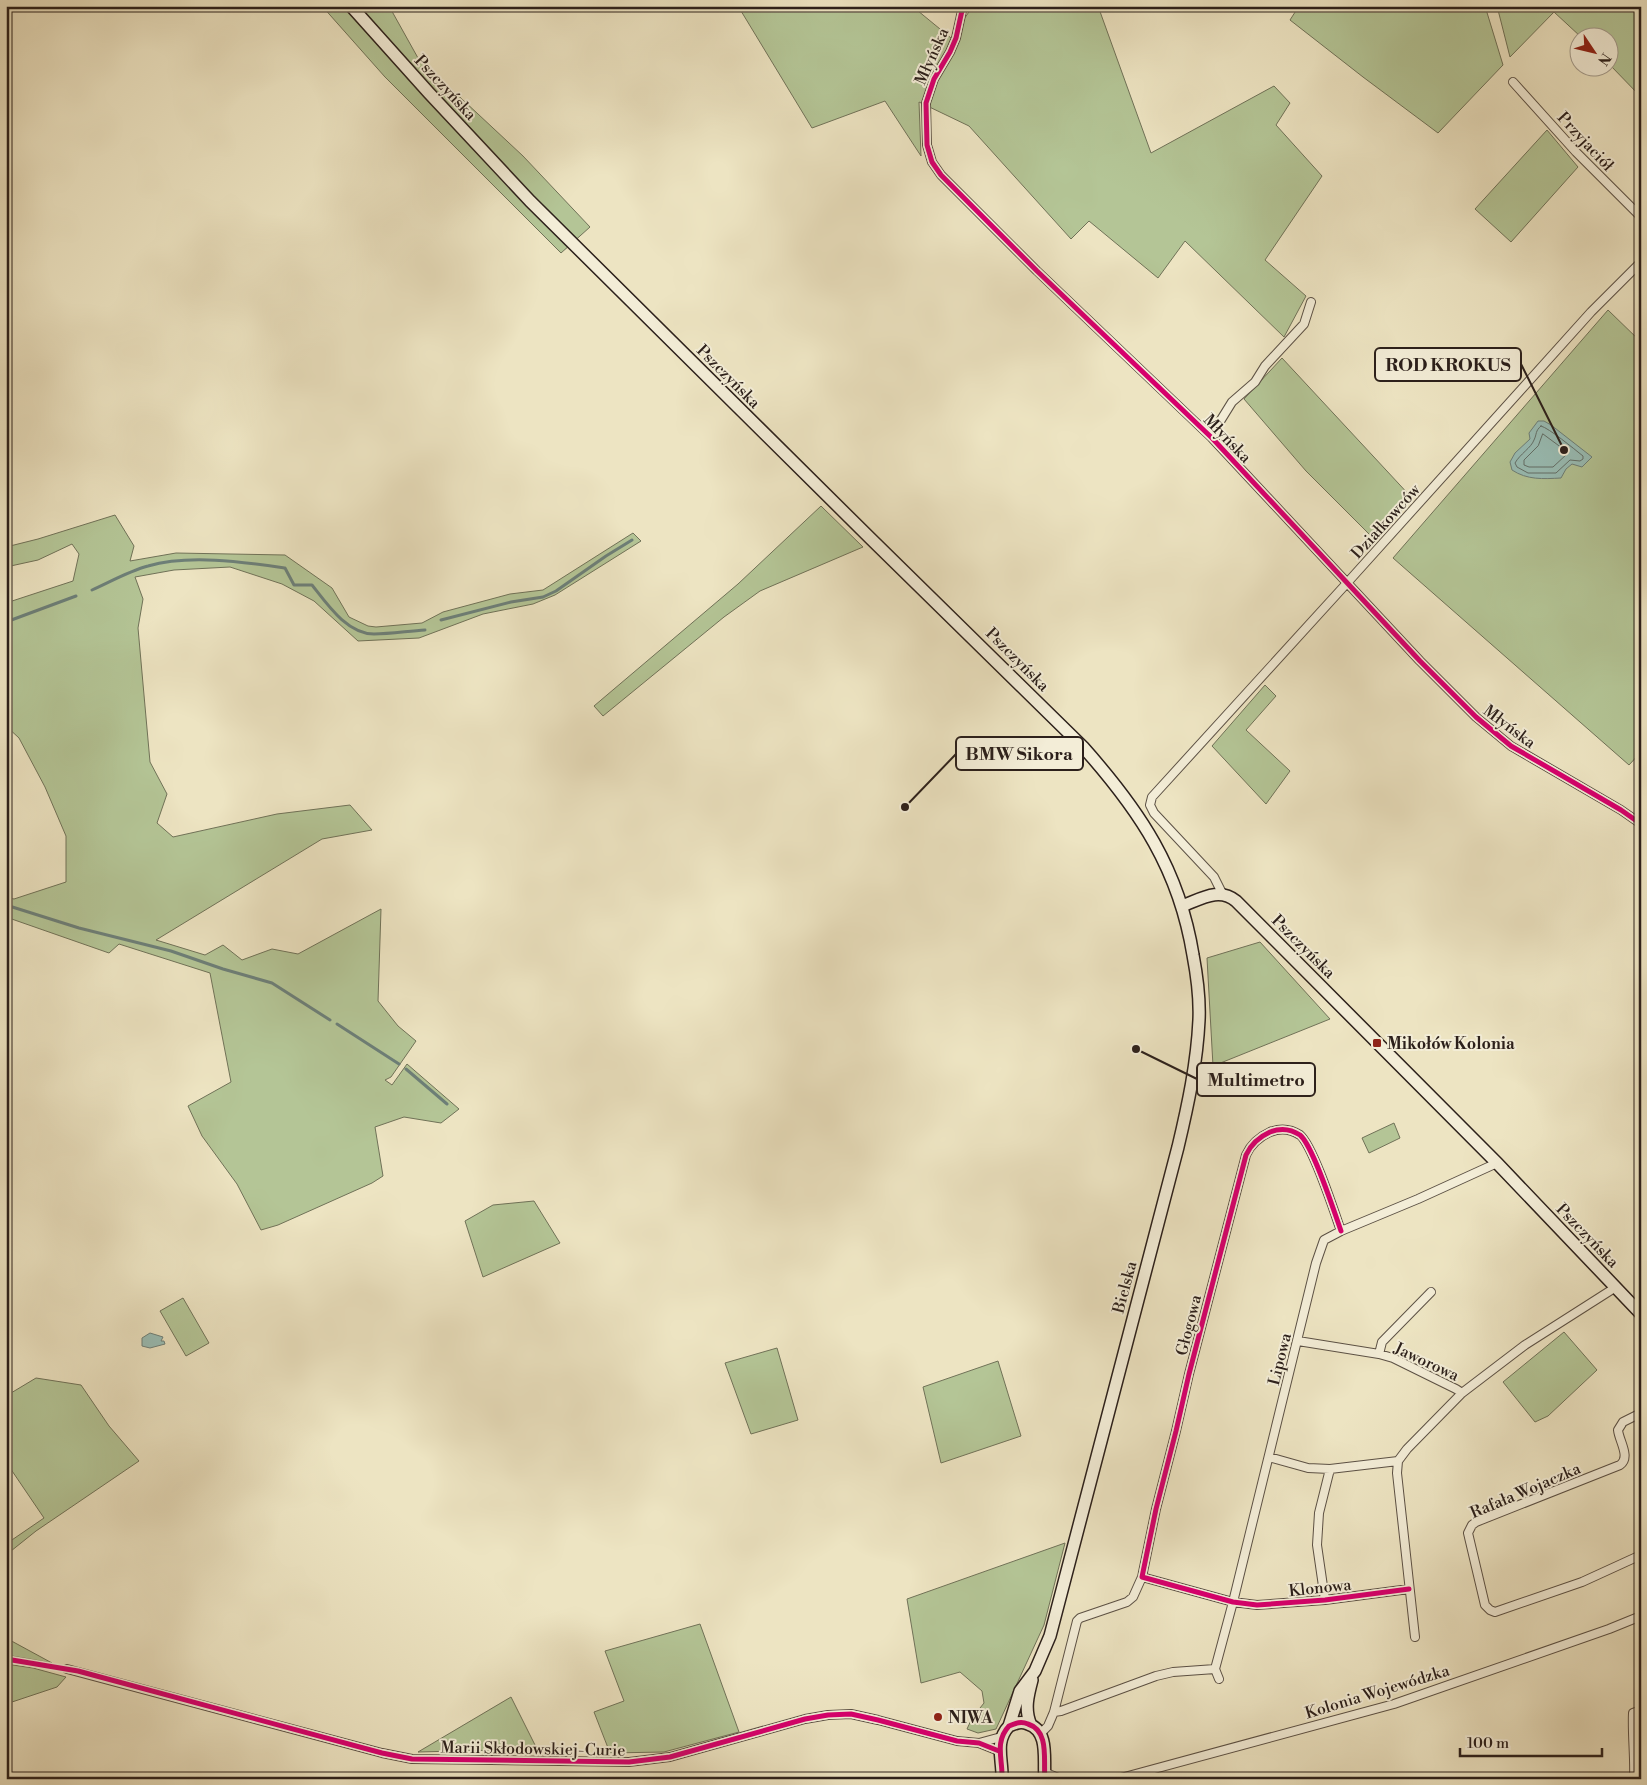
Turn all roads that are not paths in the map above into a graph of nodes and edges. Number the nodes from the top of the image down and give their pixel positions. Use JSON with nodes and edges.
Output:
{"nodes":[{"id":1,"x":351,"y":6,"type":"edge"},
{"id":2,"x":963,"y":6,"type":"edge"},
{"id":3,"x":1513,"y":82,"type":"dead end"},
{"id":4,"x":1641,"y":217,"type":"edge"},
{"id":5,"x":1641,"y":262,"type":"edge"},
{"id":6,"x":1312,"y":302,"type":"dead end"},
{"id":7,"x":1212,"y":438,"type":"junction"},
{"id":8,"x":1347,"y":583,"type":"junction"},
{"id":9,"x":1641,"y":824,"type":"edge"},
{"id":10,"x":1222,"y":893,"type":"junction"},
{"id":11,"x":1182,"y":906,"type":"junction"},
{"id":12,"x":1497,"y":1163,"type":"junction"},
{"id":13,"x":1341,"y":1231,"type":"junction"},
{"id":14,"x":1616,"y":1287,"type":"junction"},
{"id":15,"x":1432,"y":1292,"type":"dead end"},
{"id":16,"x":1641,"y":1314,"type":"edge"},
{"id":17,"x":1298,"y":1341,"type":"junction"},
{"id":18,"x":1379,"y":1354,"type":"junction"},
{"id":19,"x":1462,"y":1393,"type":"junction"},
{"id":20,"x":1641,"y":1413,"type":"edge"},
{"id":21,"x":1269,"y":1457,"type":"junction"},
{"id":22,"x":1398,"y":1461,"type":"junction"},
{"id":23,"x":1330,"y":1469,"type":"junction"},
{"id":24,"x":1641,"y":1555,"type":"edge"},
{"id":25,"x":1142,"y":1577,"type":"junction"},
{"id":26,"x":1409,"y":1589,"type":"junction"},
{"id":27,"x":1325,"y":1600,"type":"junction"},
{"id":28,"x":1233,"y":1602,"type":"junction"},
{"id":29,"x":1641,"y":1616,"type":"edge"},
{"id":30,"x":1415,"y":1636,"type":"dead end"},
{"id":31,"x":67,"y":1669,"type":"dead end"},
{"id":32,"x":1215,"y":1669,"type":"junction"},
{"id":33,"x":1035,"y":1671,"type":"junction"},
{"id":34,"x":1219,"y":1679,"type":"dead end"},
{"id":35,"x":1641,"y":1710,"type":"edge"},
{"id":36,"x":1054,"y":1712,"type":"junction"},
{"id":37,"x":1031,"y":1724,"type":"junction"},
{"id":38,"x":1008,"y":1726,"type":"junction"},
{"id":39,"x":1040,"y":1734,"type":"junction"},
{"id":40,"x":1001,"y":1737,"type":"junction"},
{"id":41,"x":979,"y":1743,"type":"junction"},
{"id":42,"x":999,"y":1751,"type":"junction"},
{"id":43,"x":1044,"y":1775,"type":"edge"},
{"id":44,"x":1002,"y":1779,"type":"edge"},
{"id":45,"x":1061,"y":1779,"type":"edge"},
{"id":46,"x":1117,"y":1779,"type":"edge"},
{"id":47,"x":1634,"y":1779,"type":"edge"}],
"edges":[{"from":1,"to":11,"type":"main road","name":"Pszczyńska"},
{"from":2,"to":7,"type":"street","name":"Młyńska"},
{"from":3,"to":4,"type":"street","name":"Przyjaciół"},
{"from":5,"to":8,"type":"street","name":"Działkowców"},
{"from":6,"to":7,"type":"street"},
{"from":7,"to":8,"type":"street","name":"Młyńska"},
{"from":8,"to":9,"type":"street","name":"Młyńska"},
{"from":8,"to":10,"type":"street","name":"Działkowców"},
{"from":10,"to":11,"type":"main road"},
{"from":10,"to":12,"type":"main road","name":"Pszczyńska"},
{"from":11,"to":33,"type":"main road","name":"Bielska"},
{"from":12,"to":13,"type":"street","name":"Lipowa"},
{"from":12,"to":14,"type":"main road","name":"Pszczyńska"},
{"from":13,"to":17,"type":"street","name":"Lipowa"},
{"from":13,"to":25,"type":"street","name":"Głogowa"},
{"from":14,"to":16,"type":"main road","name":"Pszczyńska"},
{"from":14,"to":19,"type":"street"},
{"from":15,"to":18,"type":"street","name":"Jaworowa"},
{"from":17,"to":18,"type":"street","name":"Jaworowa"},
{"from":17,"to":21,"type":"street","name":"Lipowa"},
{"from":18,"to":19,"type":"street","name":"Jaworowa"},
{"from":19,"to":22,"type":"street"},
{"from":20,"to":24,"type":"street","name":"Rafała Wojaczka"},
{"from":21,"to":23,"type":"street"},
{"from":21,"to":28,"type":"street","name":"Lipowa"},
{"from":22,"to":23,"type":"street"},
{"from":22,"to":26,"type":"street"},
{"from":23,"to":27,"type":"street","name":"Klonowa"},
{"from":25,"to":28,"type":"street"},
{"from":25,"to":36,"type":"street","name":"Głogowa"},
{"from":26,"to":27,"type":"street","name":"Klonowa"},
{"from":26,"to":30,"type":"street"},
{"from":27,"to":28,"type":"street","name":"Klonowa"},
{"from":28,"to":32,"type":"street","name":"Lipowa"},
{"from":29,"to":46,"type":"street","name":"Kolonia Wojewódzka"},
{"from":31,"to":41,"type":"street","name":"Marii Skłodowskiej-Curie"},
{"from":32,"to":34,"type":"street"},
{"from":32,"to":36,"type":"street"},
{"from":33,"to":37,"type":"main road","name":"Bielska"},
{"from":33,"to":38,"type":"main road","name":"Bielska"},
{"from":35,"to":47,"type":"street"},
{"from":36,"to":39,"type":"street"},
{"from":37,"to":38,"type":"main road"},
{"from":37,"to":39,"type":"main road"},
{"from":38,"to":40,"type":"main road","name":"Bielska"},
{"from":39,"to":43,"type":"main road"},
{"from":40,"to":41,"type":"street","name":"Marii Skłodowskiej-Curie"},
{"from":40,"to":42,"type":"main road"},
{"from":41,"to":42,"type":"street","name":"Marii Skłodowskiej-Curie"},
{"from":42,"to":44,"type":"main road"},
{"from":43,"to":45,"type":"street"}]}
